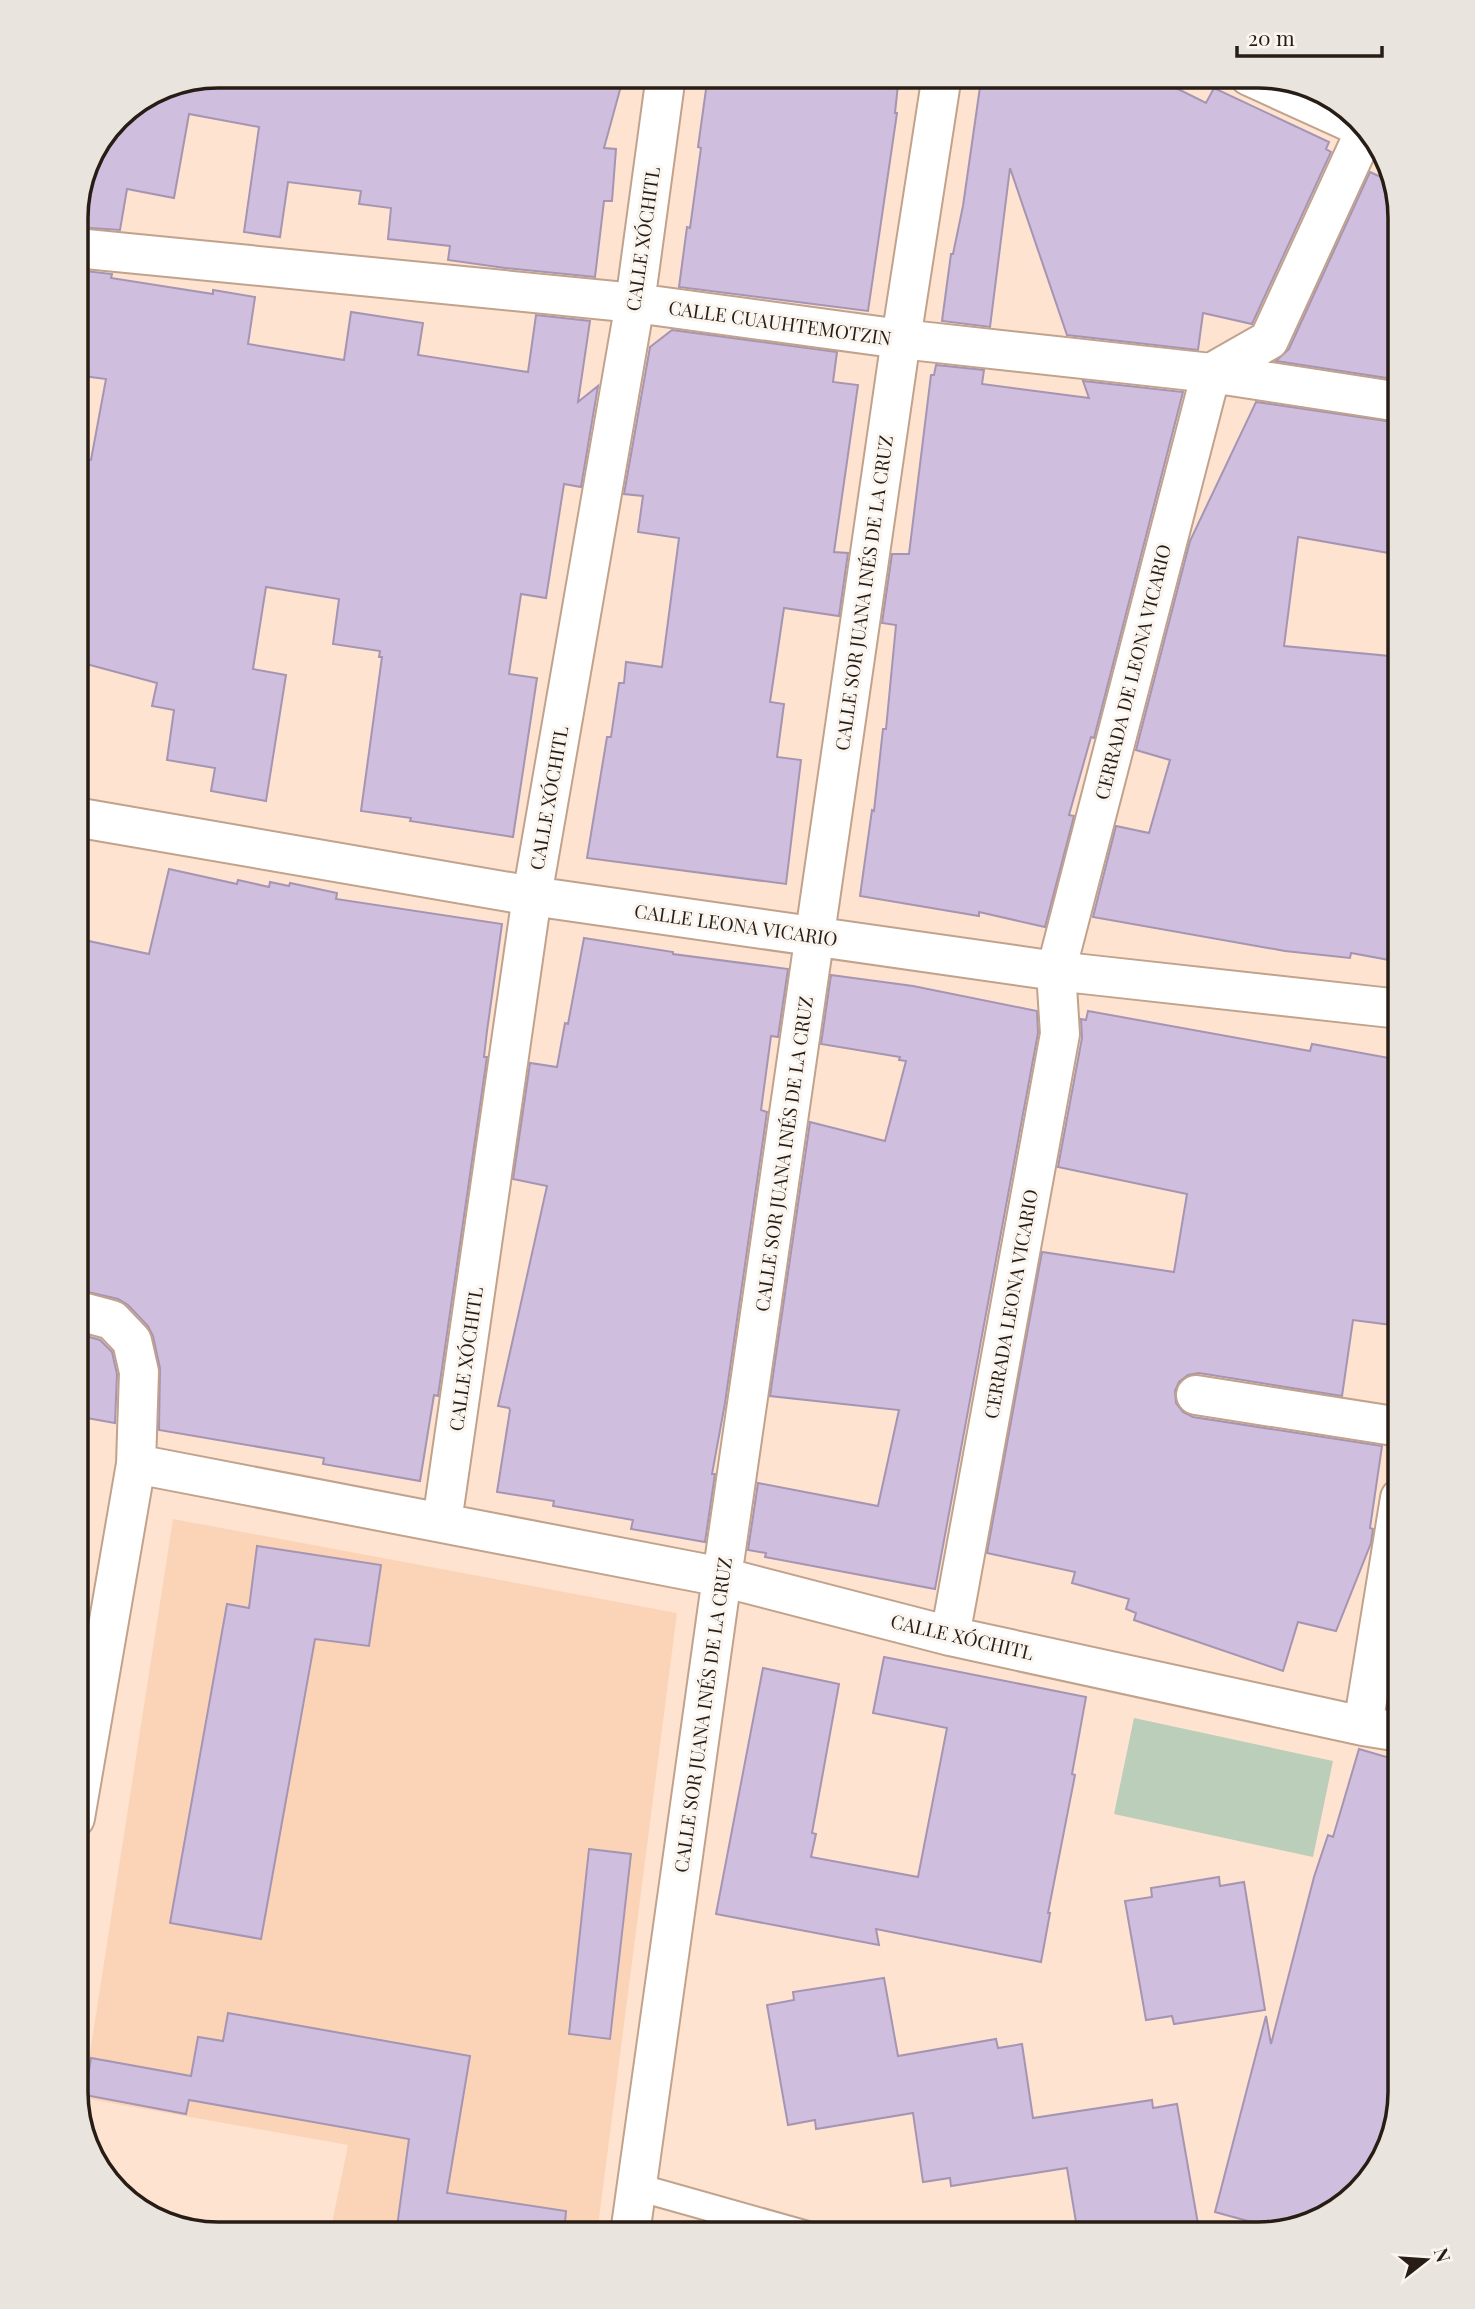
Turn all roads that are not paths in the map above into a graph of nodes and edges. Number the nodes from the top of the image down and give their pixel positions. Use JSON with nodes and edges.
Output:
{"nodes":[{"id":1,"x":664,"y":88,"type":"edge"},
{"id":2,"x":940,"y":88,"type":"edge"},
{"id":3,"x":1279,"y":89,"type":"edge"},
{"id":4,"x":1340,"y":117,"type":"edge"},
{"id":5,"x":1361,"y":139,"type":"edge"},
{"id":6,"x":88,"y":249,"type":"edge"},
{"id":7,"x":635,"y":303,"type":"junction"},
{"id":8,"x":901,"y":339,"type":"junction"},
{"id":9,"x":1211,"y":373,"type":"junction"},
{"id":10,"x":1388,"y":400,"type":"edge"},
{"id":11,"x":88,"y":819,"type":"edge"},
{"id":12,"x":532,"y":896,"type":"junction"},
{"id":13,"x":815,"y":936,"type":"junction"},
{"id":14,"x":1056,"y":971,"type":"junction"},
{"id":15,"x":1388,"y":1008,"type":"edge"},
{"id":16,"x":88,"y":1314,"type":"edge"},
{"id":17,"x":1196,"y":1395,"type":"dead end"},
{"id":18,"x":1388,"y":1425,"type":"edge"},
{"id":19,"x":136,"y":1464,"type":"junction"},
{"id":20,"x":442,"y":1522,"type":"junction"},
{"id":21,"x":722,"y":1577,"type":"junction"},
{"id":22,"x":950,"y":1636,"type":"junction"},
{"id":23,"x":1388,"y":1652,"type":"edge"},
{"id":24,"x":1382,"y":1729,"type":"edge"},
{"id":25,"x":88,"y":1743,"type":"edge"},
{"id":26,"x":637,"y":2187,"type":"junction"},
{"id":27,"x":633,"y":2221,"type":"edge"},
{"id":28,"x":760,"y":2222,"type":"edge"}],
"edges":[{"from":1,"to":7,"type":"street","name":"CALLE XÓCHITL"},
{"from":2,"to":8,"type":"street","name":"CALLE SOR JUANA INÉS DE LA CRUZ"},
{"from":3,"to":4,"type":"street"},
{"from":5,"to":9,"type":"street"},
{"from":6,"to":7,"type":"street","name":"CALLE CUAUHTEMOTZIN"},
{"from":7,"to":8,"type":"street","name":"CALLE CUAUHTEMOTZIN"},
{"from":7,"to":12,"type":"street","name":"CALLE XÓCHITL"},
{"from":8,"to":9,"type":"street","name":"CALLE CUAUHTEMOTZIN"},
{"from":8,"to":13,"type":"street","name":"CALLE SOR JUANA INÉS DE LA CRUZ"},
{"from":9,"to":10,"type":"street","name":"CALLE CUAUHTEMOTZIN"},
{"from":9,"to":14,"type":"street","name":"CERRADA DE LEONA VICARIO"},
{"from":11,"to":12,"type":"street","name":"CALLE LEONA VICARIO"},
{"from":12,"to":13,"type":"street","name":"CALLE LEONA VICARIO"},
{"from":12,"to":20,"type":"street","name":"CALLE XÓCHITL"},
{"from":13,"to":14,"type":"street","name":"CALLE LEONA VICARIO"},
{"from":13,"to":21,"type":"street","name":"CALLE SOR JUANA INÉS DE LA CRUZ"},
{"from":14,"to":15,"type":"street","name":"CALLE LEONA VICARIO"},
{"from":14,"to":22,"type":"street","name":"CERRADA LEONA VICARIO"},
{"from":16,"to":19,"type":"street"},
{"from":17,"to":18,"type":"street"},
{"from":19,"to":20,"type":"street","name":"CALLE XÓCHITL"},
{"from":19,"to":25,"type":"street"},
{"from":20,"to":21,"type":"street","name":"CALLE XÓCHITL"},
{"from":21,"to":22,"type":"street","name":"CALLE XÓCHITL"},
{"from":21,"to":26,"type":"street","name":"CALLE SOR JUANA INÉS DE LA CRUZ"},
{"from":22,"to":24,"type":"street","name":"CALLE XÓCHITL"},
{"from":23,"to":24,"type":"street"},
{"from":26,"to":27,"type":"street","name":"CALLE SOR JUANA INÉS DE LA CRUZ"},
{"from":26,"to":28,"type":"lane"}]}
